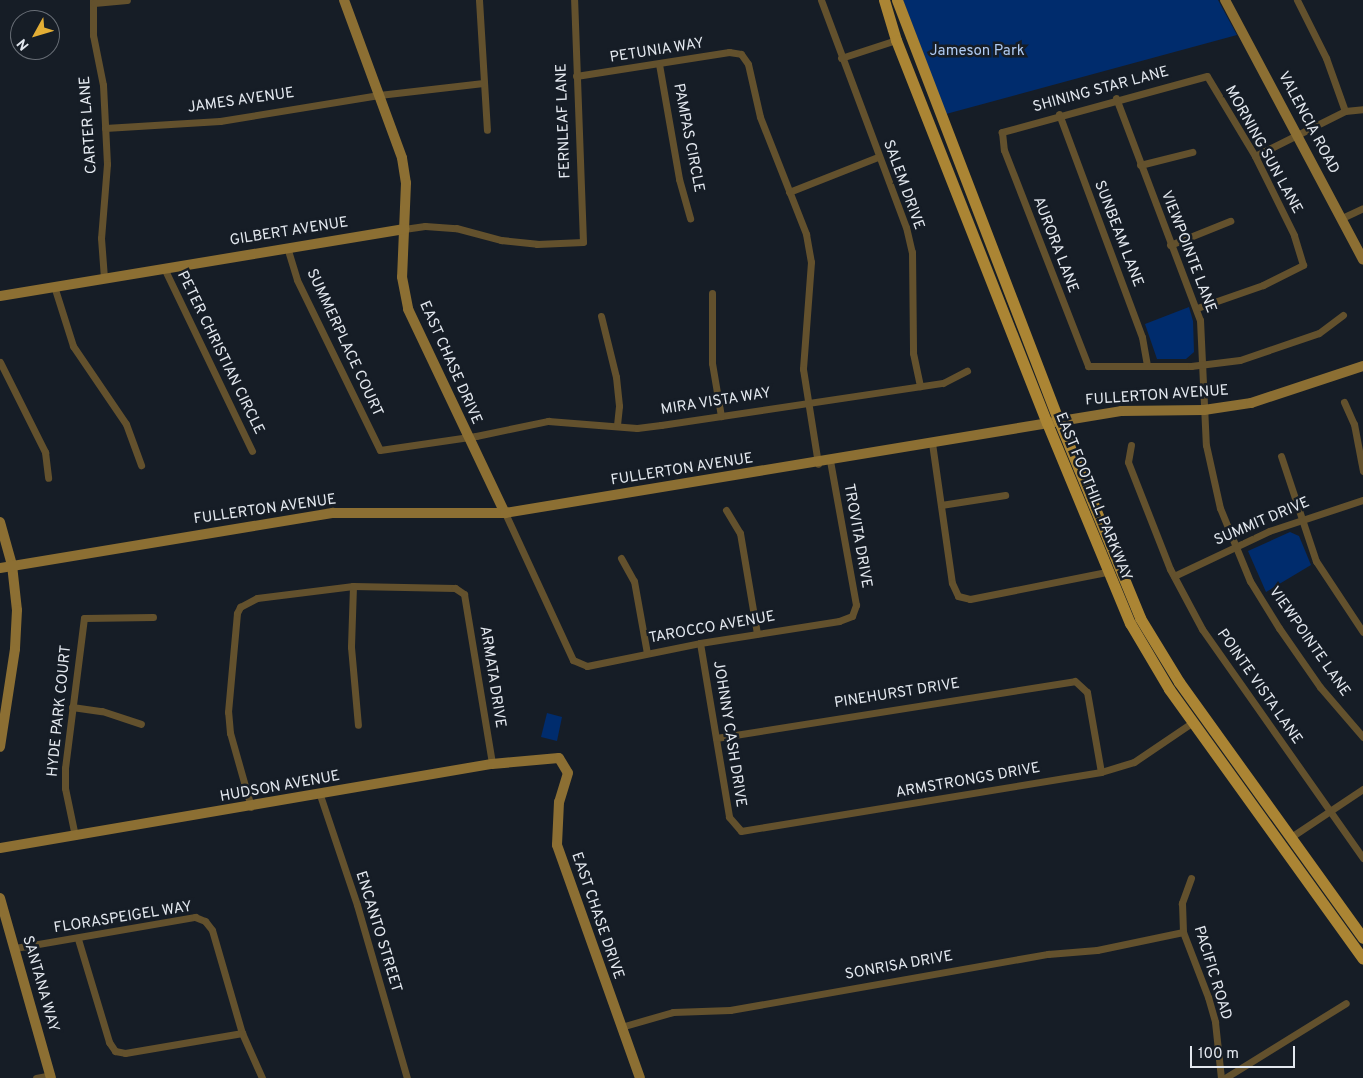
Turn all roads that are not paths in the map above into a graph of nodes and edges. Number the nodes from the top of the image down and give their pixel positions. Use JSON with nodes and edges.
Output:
{"nodes":[{"id":1,"x":127,"y":0,"type":"edge"},
{"id":2,"x":344,"y":0,"type":"edge"},
{"id":3,"x":479,"y":0,"type":"edge"},
{"id":4,"x":574,"y":0,"type":"edge"},
{"id":5,"x":821,"y":0,"type":"edge"},
{"id":6,"x":884,"y":0,"type":"edge"},
{"id":7,"x":897,"y":0,"type":"edge"},
{"id":8,"x":1225,"y":0,"type":"edge"},
{"id":9,"x":1297,"y":0,"type":"edge"},
{"id":10,"x":94,"y":2,"type":"edge"},
{"id":11,"x":896,"y":40,"type":"junction"},
{"id":12,"x":841,"y":58,"type":"junction"},
{"id":13,"x":659,"y":64,"type":"junction"},
{"id":14,"x":576,"y":76,"type":"junction"},
{"id":15,"x":1207,"y":76,"type":"joint"},
{"id":16,"x":483,"y":84,"type":"junction"},
{"id":17,"x":379,"y":95,"type":"junction"},
{"id":18,"x":1116,"y":98,"type":"junction"},
{"id":19,"x":1363,"y":109,"type":"edge"},
{"id":20,"x":1345,"y":112,"type":"junction"},
{"id":21,"x":1058,"y":114,"type":"junction"},
{"id":22,"x":105,"y":128,"type":"junction"},
{"id":23,"x":487,"y":130,"type":"dead end"},
{"id":24,"x":1002,"y":132,"type":"joint"},
{"id":25,"x":1296,"y":134,"type":"junction"},
{"id":26,"x":1192,"y":152,"type":"dead end"},
{"id":27,"x":1255,"y":156,"type":"junction"},
{"id":28,"x":878,"y":157,"type":"junction"},
{"id":29,"x":1140,"y":165,"type":"junction"},
{"id":30,"x":789,"y":192,"type":"junction"},
{"id":31,"x":1363,"y":208,"type":"edge"},
{"id":32,"x":690,"y":218,"type":"dead end"},
{"id":33,"x":1342,"y":218,"type":"junction"},
{"id":34,"x":1230,"y":221,"type":"dead end"},
{"id":35,"x":404,"y":229,"type":"junction"},
{"id":36,"x":583,"y":242,"type":"joint"},
{"id":37,"x":1170,"y":245,"type":"junction"},
{"id":38,"x":287,"y":247,"type":"junction"},
{"id":39,"x":1363,"y":260,"type":"edge"},
{"id":40,"x":164,"y":268,"type":"junction"},
{"id":41,"x":104,"y":278,"type":"junction"},
{"id":42,"x":54,"y":286,"type":"junction"},
{"id":43,"x":712,"y":293,"type":"dead end"},
{"id":44,"x":0,"y":296,"type":"edge"},
{"id":45,"x":1197,"y":308,"type":"junction"},
{"id":46,"x":1343,"y":315,"type":"dead end"},
{"id":47,"x":602,"y":316,"type":"dead end"},
{"id":48,"x":0,"y":362,"type":"edge"},
{"id":49,"x":1147,"y":366,"type":"junction"},
{"id":50,"x":1201,"y":366,"type":"junction"},
{"id":51,"x":1363,"y":366,"type":"edge"},
{"id":52,"x":967,"y":370,"type":"dead end"},
{"id":53,"x":920,"y":386,"type":"junction"},
{"id":54,"x":809,"y":402,"type":"junction"},
{"id":55,"x":1344,"y":402,"type":"dead end"},
{"id":56,"x":1204,"y":410,"type":"junction"},
{"id":57,"x":721,"y":416,"type":"junction"},
{"id":58,"x":1059,"y":420,"type":"junction"},
{"id":59,"x":1047,"y":423,"type":"junction"},
{"id":60,"x":617,"y":426,"type":"junction"},
{"id":61,"x":466,"y":437,"type":"junction"},
{"id":62,"x":932,"y":443,"type":"junction"},
{"id":63,"x":1131,"y":445,"type":"dead end"},
{"id":64,"x":380,"y":450,"type":"joint"},
{"id":65,"x":252,"y":451,"type":"dead end"},
{"id":66,"x":1281,"y":456,"type":"dead end"},
{"id":67,"x":830,"y":461,"type":"junction"},
{"id":68,"x":818,"y":464,"type":"junction"},
{"id":69,"x":141,"y":465,"type":"dead end"},
{"id":70,"x":1363,"y":471,"type":"edge"},
{"id":71,"x":48,"y":478,"type":"dead end"},
{"id":72,"x":1005,"y":495,"type":"dead end"},
{"id":73,"x":1363,"y":500,"type":"edge"},
{"id":74,"x":941,"y":505,"type":"junction"},
{"id":75,"x":726,"y":510,"type":"dead end"},
{"id":76,"x":505,"y":513,"type":"junction"},
{"id":77,"x":1301,"y":518,"type":"junction"},
{"id":78,"x":0,"y":522,"type":"edge"},
{"id":79,"x":1235,"y":546,"type":"junction"},
{"id":80,"x":621,"y":558,"type":"dead end"},
{"id":81,"x":12,"y":565,"type":"junction"},
{"id":82,"x":0,"y":568,"type":"edge"},
{"id":83,"x":1106,"y":572,"type":"junction"},
{"id":84,"x":1174,"y":576,"type":"junction"},
{"id":85,"x":353,"y":586,"type":"junction"},
{"id":86,"x":153,"y":616,"type":"dead end"},
{"id":87,"x":852,"y":616,"type":"joint"},
{"id":88,"x":1363,"y":632,"type":"edge"},
{"id":89,"x":757,"y":634,"type":"junction"},
{"id":90,"x":700,"y":643,"type":"junction"},
{"id":91,"x":647,"y":653,"type":"junction"},
{"id":92,"x":576,"y":664,"type":"joint"},
{"id":93,"x":72,"y":707,"type":"junction"},
{"id":94,"x":1193,"y":722,"type":"junction"},
{"id":95,"x":141,"y":724,"type":"dead end"},
{"id":96,"x":358,"y":725,"type":"dead end"},
{"id":97,"x":1363,"y":736,"type":"edge"},
{"id":98,"x":716,"y":738,"type":"junction"},
{"id":99,"x":0,"y":747,"type":"edge"},
{"id":100,"x":563,"y":761,"type":"joint"},
{"id":101,"x":492,"y":764,"type":"junction"},
{"id":102,"x":1101,"y":772,"type":"junction"},
{"id":103,"x":1363,"y":789,"type":"edge"},
{"id":104,"x":320,"y":796,"type":"junction"},
{"id":105,"x":251,"y":807,"type":"junction"},
{"id":106,"x":1328,"y":811,"type":"junction"},
{"id":107,"x":736,"y":828,"type":"joint"},
{"id":108,"x":75,"y":836,"type":"junction"},
{"id":109,"x":1291,"y":838,"type":"junction"},
{"id":110,"x":0,"y":848,"type":"edge"},
{"id":111,"x":1363,"y":858,"type":"edge"},
{"id":112,"x":1192,"y":878,"type":"dead end"},
{"id":113,"x":0,"y":898,"type":"edge"},
{"id":114,"x":1183,"y":932,"type":"junction"},
{"id":115,"x":1363,"y":938,"type":"edge"},
{"id":116,"x":78,"y":939,"type":"junction"},
{"id":117,"x":15,"y":948,"type":"junction"},
{"id":118,"x":1363,"y":959,"type":"edge"},
{"id":119,"x":1346,"y":1003,"type":"dead end"},
{"id":120,"x":621,"y":1027,"type":"junction"},
{"id":121,"x":242,"y":1033,"type":"junction"},
{"id":122,"x":51,"y":1077,"type":"edge"},
{"id":123,"x":36,"y":1078,"type":"edge"},
{"id":124,"x":262,"y":1078,"type":"edge"},
{"id":125,"x":407,"y":1078,"type":"edge"},
{"id":126,"x":640,"y":1078,"type":"edge"},
{"id":127,"x":1221,"y":1078,"type":"edge"},
{"id":128,"x":1225,"y":1078,"type":"edge"}],
"edges":[{"from":1,"to":10,"type":"street"},
{"from":2,"to":17,"type":"street","name":"EAST CHASE DRIVE"},
{"from":3,"to":16,"type":"street"},
{"from":4,"to":14,"type":"street","name":"FERNLEAF LANE"},
{"from":5,"to":12,"type":"street","name":"SALEM DRIVE"},
{"from":6,"to":11,"type":"main road","name":"EAST FOOTHILL PARKWAY"},
{"from":7,"to":58,"type":"main road","name":"EAST FOOTHILL PARKWAY"},
{"from":8,"to":25,"type":"street","name":"VALENCIA ROAD"},
{"from":9,"to":20,"type":"street"},
{"from":10,"to":22,"type":"street","name":"CARTER LANE"},
{"from":11,"to":12,"type":"street"},
{"from":11,"to":59,"type":"main road","name":"EAST FOOTHILL PARKWAY"},
{"from":12,"to":28,"type":"street","name":"SALEM DRIVE"},
{"from":13,"to":14,"type":"street","name":"PETUNIA WAY"},
{"from":13,"to":30,"type":"street","name":"PETUNIA WAY"},
{"from":13,"to":32,"type":"street","name":"PAMPAS CIRCLE"},
{"from":14,"to":36,"type":"street","name":"FERNLEAF LANE"},
{"from":15,"to":18,"type":"street","name":"SHINING STAR LANE"},
{"from":15,"to":27,"type":"street","name":"MORNING SUN LANE"},
{"from":16,"to":17,"type":"street","name":"JAMES AVENUE"},
{"from":16,"to":23,"type":"street"},
{"from":17,"to":22,"type":"street","name":"JAMES AVENUE"},
{"from":17,"to":35,"type":"street","name":"EAST CHASE DRIVE"},
{"from":18,"to":21,"type":"street","name":"SHINING STAR LANE"},
{"from":18,"to":29,"type":"street","name":"VIEWPOINTE LANE"},
{"from":19,"to":20,"type":"street"},
{"from":20,"to":25,"type":"street"},
{"from":21,"to":24,"type":"street","name":"SHINING STAR LANE"},
{"from":21,"to":49,"type":"street","name":"SUNBEAM LANE"},
{"from":22,"to":41,"type":"street","name":"CARTER LANE"},
{"from":24,"to":49,"type":"street","name":"AURORA LANE"},
{"from":25,"to":27,"type":"street"},
{"from":25,"to":33,"type":"street","name":"VALENCIA ROAD"},
{"from":26,"to":29,"type":"street"},
{"from":27,"to":45,"type":"street","name":"MORNING SUN LANE"},
{"from":28,"to":30,"type":"street"},
{"from":28,"to":53,"type":"street","name":"SALEM DRIVE"},
{"from":29,"to":37,"type":"street","name":"VIEWPOINTE LANE"},
{"from":30,"to":54,"type":"street"},
{"from":31,"to":33,"type":"street"},
{"from":33,"to":39,"type":"street","name":"VALENCIA ROAD"},
{"from":34,"to":37,"type":"street"},
{"from":35,"to":36,"type":"street","name":"GILBERT AVENUE"},
{"from":35,"to":38,"type":"street","name":"GILBERT AVENUE"},
{"from":35,"to":61,"type":"street","name":"EAST CHASE DRIVE"},
{"from":37,"to":45,"type":"street","name":"VIEWPOINTE LANE"},
{"from":38,"to":40,"type":"street","name":"GILBERT AVENUE"},
{"from":38,"to":64,"type":"street","name":"SUMMERPLACE COURT"},
{"from":40,"to":41,"type":"street","name":"GILBERT AVENUE"},
{"from":40,"to":65,"type":"street","name":"PETER CHRISTIAN CIRCLE"},
{"from":41,"to":42,"type":"street","name":"GILBERT AVENUE"},
{"from":42,"to":44,"type":"street","name":"GILBERT AVENUE"},
{"from":42,"to":69,"type":"street"},
{"from":43,"to":57,"type":"street"},
{"from":45,"to":50,"type":"street","name":"VIEWPOINTE LANE"},
{"from":46,"to":50,"type":"street"},
{"from":47,"to":60,"type":"street"},
{"from":48,"to":71,"type":"street"},
{"from":49,"to":50,"type":"street"},
{"from":50,"to":56,"type":"street","name":"VIEWPOINTE LANE"},
{"from":51,"to":56,"type":"street","name":"FULLERTON AVENUE"},
{"from":52,"to":53,"type":"street","name":"MIRA VISTA WAY"},
{"from":53,"to":54,"type":"street","name":"MIRA VISTA WAY"},
{"from":54,"to":57,"type":"street","name":"MIRA VISTA WAY"},
{"from":54,"to":68,"type":"street"},
{"from":55,"to":70,"type":"street"},
{"from":56,"to":58,"type":"street","name":"FULLERTON AVENUE"},
{"from":56,"to":79,"type":"street","name":"VIEWPOINTE LANE"},
{"from":57,"to":60,"type":"street","name":"MIRA VISTA WAY"},
{"from":58,"to":59,"type":"street","name":"FULLERTON AVENUE"},
{"from":58,"to":109,"type":"main road","name":"EAST FOOTHILL PARKWAY"},
{"from":59,"to":62,"type":"street","name":"FULLERTON AVENUE"},
{"from":59,"to":83,"type":"main road","name":"EAST FOOTHILL PARKWAY"},
{"from":60,"to":61,"type":"street","name":"MIRA VISTA WAY"},
{"from":61,"to":64,"type":"street","name":"MIRA VISTA WAY"},
{"from":61,"to":76,"type":"street","name":"EAST CHASE DRIVE"},
{"from":62,"to":67,"type":"street","name":"FULLERTON AVENUE"},
{"from":62,"to":74,"type":"street"},
{"from":63,"to":84,"type":"street","name":"POINTE VISTA LANE"},
{"from":66,"to":77,"type":"street"},
{"from":67,"to":68,"type":"street","name":"FULLERTON AVENUE"},
{"from":67,"to":87,"type":"street","name":"TROVITA DRIVE"},
{"from":68,"to":76,"type":"street","name":"FULLERTON AVENUE"},
{"from":72,"to":74,"type":"street"},
{"from":73,"to":77,"type":"street","name":"SUMMIT DRIVE"},
{"from":74,"to":83,"type":"street"},
{"from":75,"to":89,"type":"street"},
{"from":76,"to":81,"type":"street","name":"FULLERTON AVENUE"},
{"from":76,"to":92,"type":"street","name":"EAST CHASE DRIVE"},
{"from":77,"to":79,"type":"street","name":"SUMMIT DRIVE"},
{"from":77,"to":88,"type":"street"},
{"from":78,"to":81,"type":"street"},
{"from":79,"to":84,"type":"street","name":"SUMMIT DRIVE"},
{"from":79,"to":97,"type":"street","name":"VIEWPOINTE LANE"},
{"from":80,"to":91,"type":"street"},
{"from":81,"to":82,"type":"street","name":"FULLERTON AVENUE"},
{"from":81,"to":99,"type":"street"},
{"from":83,"to":94,"type":"main road","name":"EAST FOOTHILL PARKWAY"},
{"from":84,"to":106,"type":"street","name":"POINTE VISTA LANE"},
{"from":85,"to":96,"type":"street"},
{"from":85,"to":101,"type":"street","name":"ARMATA DRIVE"},
{"from":85,"to":105,"type":"street"},
{"from":86,"to":93,"type":"street","name":"HYDE PARK COURT"},
{"from":87,"to":89,"type":"street","name":"TAROCCO AVENUE"},
{"from":89,"to":90,"type":"street","name":"TAROCCO AVENUE"},
{"from":90,"to":91,"type":"street","name":"TAROCCO AVENUE"},
{"from":90,"to":98,"type":"street","name":"JOHNNY CASH DRIVE"},
{"from":91,"to":92,"type":"street","name":"TAROCCO AVENUE"},
{"from":93,"to":95,"type":"street"},
{"from":93,"to":108,"type":"street","name":"HYDE PARK COURT"},
{"from":94,"to":102,"type":"street","name":"ARMSTRONGS DRIVE"},
{"from":94,"to":118,"type":"main road","name":"EAST FOOTHILL PARKWAY"},
{"from":98,"to":102,"type":"street","name":"PINEHURST DRIVE"},
{"from":98,"to":107,"type":"street","name":"JOHNNY CASH DRIVE"},
{"from":100,"to":101,"type":"street","name":"HUDSON AVENUE"},
{"from":100,"to":120,"type":"street","name":"EAST CHASE DRIVE"},
{"from":101,"to":104,"type":"street","name":"HUDSON AVENUE"},
{"from":102,"to":107,"type":"street","name":"ARMSTRONGS DRIVE"},
{"from":103,"to":106,"type":"street"},
{"from":104,"to":105,"type":"street","name":"HUDSON AVENUE"},
{"from":104,"to":125,"type":"street","name":"ENCANTO STREET"},
{"from":105,"to":108,"type":"street","name":"HUDSON AVENUE"},
{"from":106,"to":109,"type":"street"},
{"from":106,"to":111,"type":"street","name":"POINTE VISTA LANE"},
{"from":108,"to":110,"type":"street","name":"HUDSON AVENUE"},
{"from":109,"to":115,"type":"main road","name":"EAST FOOTHILL PARKWAY"},
{"from":112,"to":114,"type":"street","name":"PACIFIC ROAD"},
{"from":113,"to":117,"type":"street","name":"SANTANA WAY"},
{"from":114,"to":120,"type":"street","name":"SONRISA DRIVE"},
{"from":114,"to":127,"type":"street","name":"PACIFIC ROAD"},
{"from":116,"to":117,"type":"street","name":"FLORASPEIGEL WAY"},
{"from":116,"to":121,"type":"street"},
{"from":116,"to":121,"type":"street","name":"FLORASPEIGEL WAY"},
{"from":117,"to":122,"type":"street","name":"SANTANA WAY"},
{"from":119,"to":128,"type":"street"},
{"from":120,"to":126,"type":"street","name":"EAST CHASE DRIVE"},
{"from":121,"to":124,"type":"street"},
{"from":122,"to":123,"type":"street"}]}
